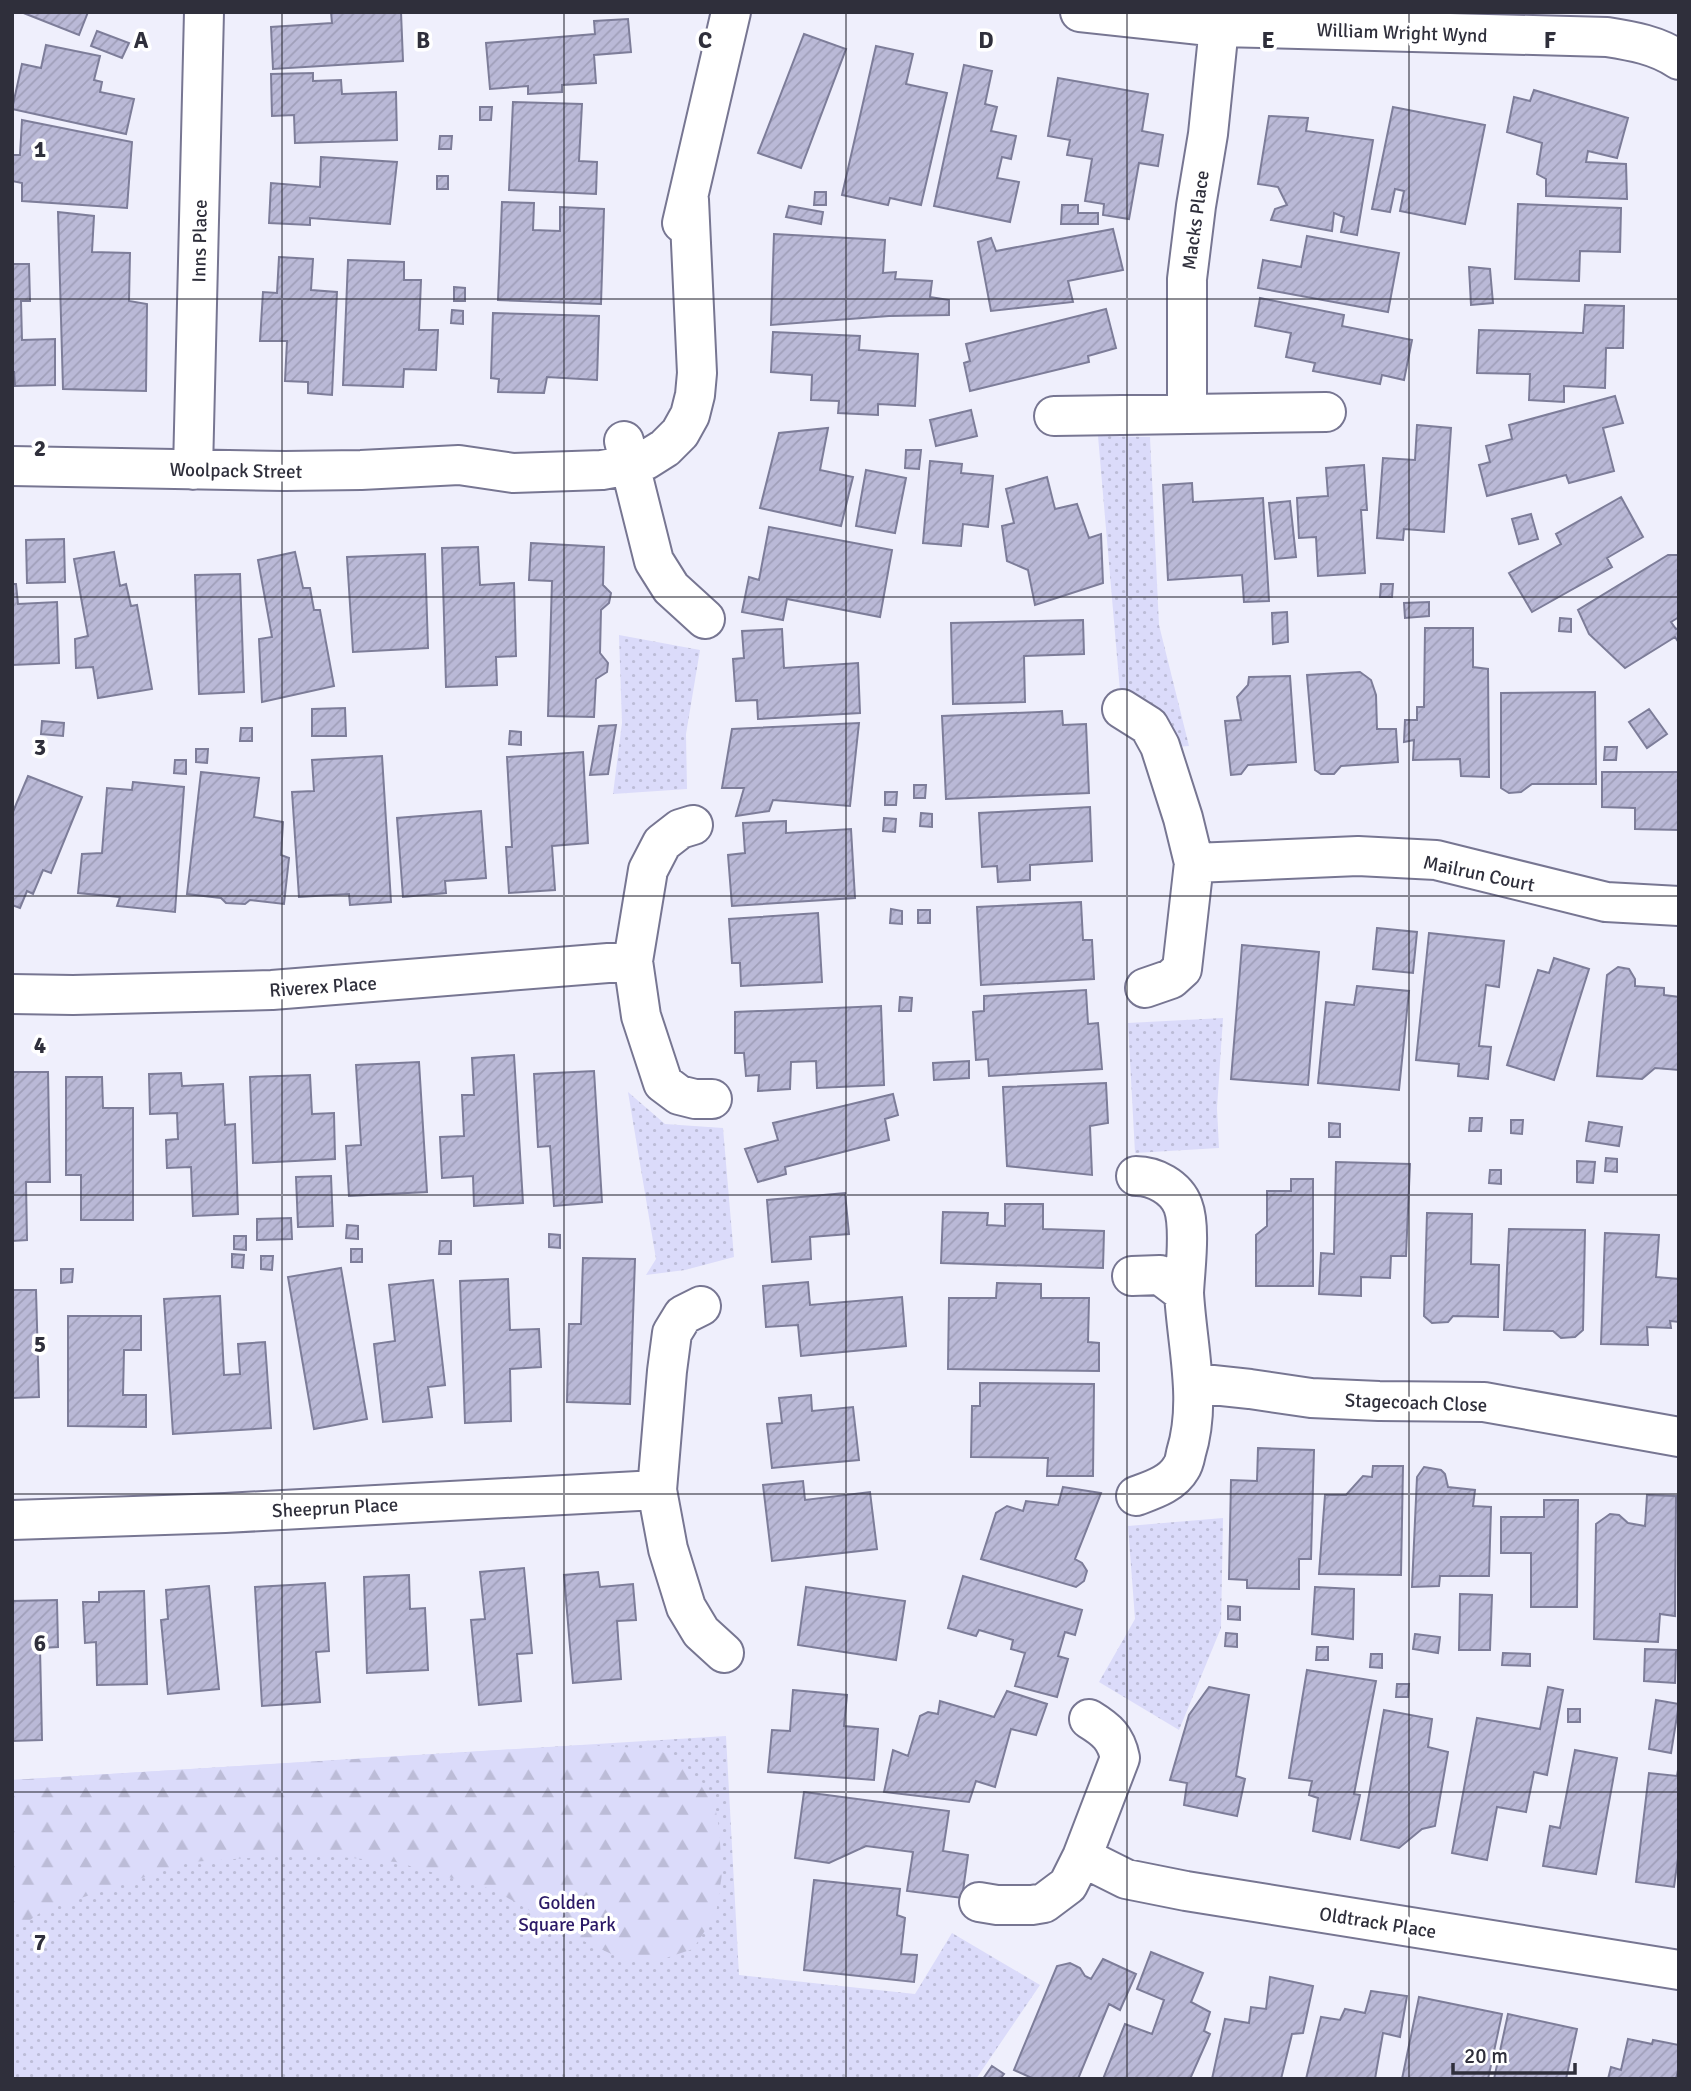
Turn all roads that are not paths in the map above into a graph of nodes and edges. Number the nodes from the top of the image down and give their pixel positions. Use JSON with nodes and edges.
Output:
{"nodes":[{"id":1,"x":204,"y":12,"type":"edge"},
{"id":2,"x":731,"y":12,"type":"edge"},
{"id":3,"x":1080,"y":12,"type":"edge"},
{"id":4,"x":1219,"y":27,"type":"junction"},
{"id":5,"x":1679,"y":60,"type":"edge"},
{"id":6,"x":1326,"y":412,"type":"dead end"},
{"id":7,"x":1187,"y":414,"type":"junction"},
{"id":8,"x":1054,"y":416,"type":"dead end"},
{"id":9,"x":627,"y":453,"type":"junction"},
{"id":10,"x":12,"y":466,"type":"edge"},
{"id":11,"x":193,"y":470,"type":"junction"},
{"id":12,"x":705,"y":619,"type":"dead end"},
{"id":13,"x":1122,"y":709,"type":"dead end"},
{"id":14,"x":693,"y":825,"type":"dead end"},
{"id":15,"x":1194,"y":863,"type":"junction"},
{"id":16,"x":1679,"y":906,"type":"edge"},
{"id":17,"x":633,"y":961,"type":"junction"},
{"id":18,"x":1145,"y":988,"type":"dead end"},
{"id":19,"x":12,"y":994,"type":"edge"},
{"id":20,"x":712,"y":1099,"type":"dead end"},
{"id":21,"x":1136,"y":1176,"type":"dead end"},
{"id":22,"x":1132,"y":1276,"type":"dead end"},
{"id":23,"x":1184,"y":1293,"type":"junction"},
{"id":24,"x":701,"y":1306,"type":"dead end"},
{"id":25,"x":1194,"y":1383,"type":"junction"},
{"id":26,"x":1679,"y":1437,"type":"edge"},
{"id":27,"x":657,"y":1490,"type":"junction"},
{"id":28,"x":1136,"y":1496,"type":"dead end"},
{"id":29,"x":12,"y":1520,"type":"edge"},
{"id":30,"x":724,"y":1653,"type":"dead end"},
{"id":31,"x":1089,"y":1719,"type":"dead end"},
{"id":32,"x":1082,"y":1857,"type":"junction"},
{"id":33,"x":979,"y":1902,"type":"dead end"},
{"id":34,"x":1679,"y":1970,"type":"edge"}],
"edges":[{"from":1,"to":11,"type":"street","name":"Inns Place"},
{"from":2,"to":9,"type":"street","name":"Woolpack Street"},
{"from":3,"to":4,"type":"street","name":"William Wright Wynd"},
{"from":4,"to":5,"type":"street","name":"William Wright Wynd"},
{"from":4,"to":7,"type":"street","name":"Macks Place"},
{"from":6,"to":7,"type":"street"},
{"from":7,"to":8,"type":"street"},
{"from":9,"to":11,"type":"street","name":"Woolpack Street"},
{"from":9,"to":12,"type":"street"},
{"from":10,"to":11,"type":"street","name":"Woolpack Street"},
{"from":13,"to":15,"type":"street"},
{"from":14,"to":17,"type":"street"},
{"from":15,"to":16,"type":"street","name":"Mailrun Court"},
{"from":15,"to":18,"type":"street"},
{"from":17,"to":19,"type":"street","name":"Riverex Place"},
{"from":17,"to":20,"type":"street"},
{"from":21,"to":23,"type":"street"},
{"from":22,"to":23,"type":"street"},
{"from":23,"to":25,"type":"street"},
{"from":24,"to":27,"type":"street"},
{"from":25,"to":26,"type":"street","name":"Stagecoach Close"},
{"from":25,"to":28,"type":"street"},
{"from":27,"to":29,"type":"street","name":"Sheeprun Place"},
{"from":27,"to":30,"type":"street"},
{"from":31,"to":32,"type":"street"},
{"from":32,"to":33,"type":"street"},
{"from":32,"to":34,"type":"street","name":"Oldtrack Place"}]}
